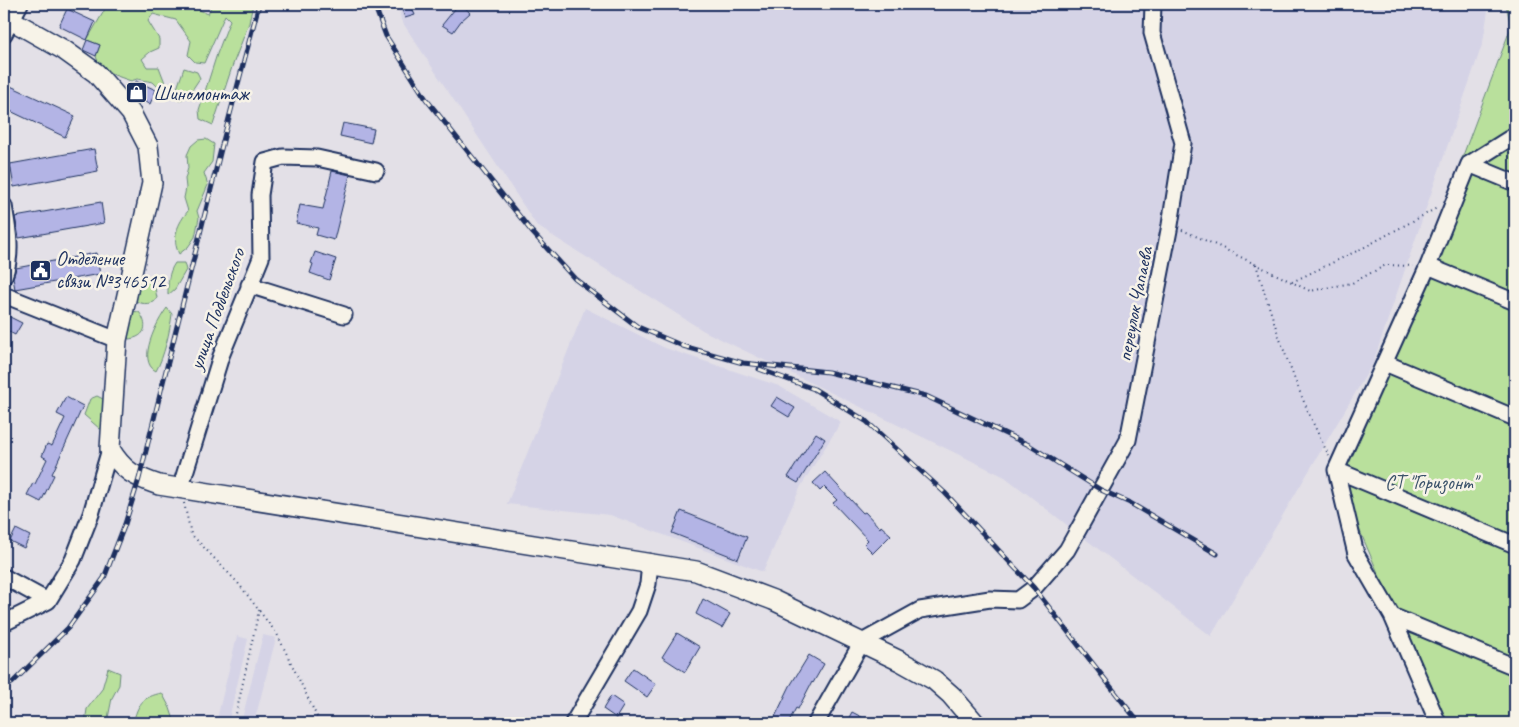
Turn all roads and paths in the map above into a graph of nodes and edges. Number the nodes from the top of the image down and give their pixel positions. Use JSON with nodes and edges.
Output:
{"nodes":[{"id":1,"x":1153,"y":4,"type":"edge"},
{"id":2,"x":10,"y":19,"type":"edge"},
{"id":3,"x":1515,"y":135,"type":"edge"},
{"id":4,"x":1469,"y":164,"type":"junction"},
{"id":5,"x":376,"y":171,"type":"dead end"},
{"id":6,"x":1515,"y":183,"type":"edge"},
{"id":7,"x":1455,"y":199,"type":"junction"},
{"id":8,"x":4,"y":206,"type":"edge"},
{"id":9,"x":1170,"y":225,"type":"junction"},
{"id":10,"x":1256,"y":264,"type":"junction"},
{"id":11,"x":1428,"y":266,"type":"junction"},
{"id":12,"x":4,"y":276,"type":"edge"},
{"id":13,"x":1292,"y":282,"type":"junction"},
{"id":14,"x":249,"y":285,"type":"junction"},
{"id":15,"x":4,"y":295,"type":"edge"},
{"id":16,"x":1515,"y":302,"type":"edge"},
{"id":17,"x":344,"y":315,"type":"dead end"},
{"id":18,"x":117,"y":340,"type":"junction"},
{"id":19,"x":1385,"y":363,"type":"junction"},
{"id":20,"x":1515,"y":418,"type":"edge"},
{"id":21,"x":110,"y":449,"type":"junction"},
{"id":22,"x":1336,"y":470,"type":"junction"},
{"id":23,"x":180,"y":489,"type":"junction"},
{"id":24,"x":1515,"y":544,"type":"edge"},
{"id":25,"x":650,"y":562,"type":"junction"},
{"id":26,"x":4,"y":577,"type":"edge"},
{"id":27,"x":48,"y":600,"type":"junction"},
{"id":28,"x":259,"y":610,"type":"junction"},
{"id":29,"x":1392,"y":616,"type":"junction"},
{"id":30,"x":4,"y":623,"type":"edge"},
{"id":31,"x":862,"y":642,"type":"junction"},
{"id":32,"x":1515,"y":667,"type":"edge"},
{"id":33,"x":234,"y":723,"type":"edge"},
{"id":34,"x":320,"y":723,"type":"edge"},
{"id":35,"x":573,"y":723,"type":"edge"},
{"id":36,"x":816,"y":723,"type":"edge"},
{"id":37,"x":975,"y":723,"type":"edge"},
{"id":38,"x":1438,"y":723,"type":"edge"}],
"edges":[{"from":1,"to":9,"type":"street","name":"переулок Чапаева"},
{"from":2,"to":18,"type":"main road"},
{"from":3,"to":4,"type":"street"},
{"from":4,"to":6,"type":"street"},
{"from":4,"to":7,"type":"street"},
{"from":5,"to":14,"type":"street","name":"улица Подбельского"},
{"from":7,"to":11,"type":"street"},
{"from":7,"to":13,"type":"path"},
{"from":8,"to":12,"type":"street"},
{"from":9,"to":10,"type":"path"},
{"from":9,"to":31,"type":"street","name":"переулок Чапаева"},
{"from":10,"to":13,"type":"path"},
{"from":10,"to":22,"type":"path"},
{"from":11,"to":13,"type":"path"},
{"from":11,"to":16,"type":"street"},
{"from":11,"to":19,"type":"street"},
{"from":14,"to":17,"type":"street"},
{"from":14,"to":23,"type":"street","name":"улица Подбельского"},
{"from":15,"to":18,"type":"street"},
{"from":18,"to":21,"type":"main road"},
{"from":19,"to":20,"type":"street"},
{"from":19,"to":22,"type":"street"},
{"from":21,"to":23,"type":"main road"},
{"from":21,"to":27,"type":"street"},
{"from":22,"to":24,"type":"street"},
{"from":22,"to":29,"type":"street"},
{"from":23,"to":25,"type":"main road"},
{"from":23,"to":28,"type":"path"},
{"from":25,"to":31,"type":"main road"},
{"from":25,"to":35,"type":"street"},
{"from":26,"to":27,"type":"street"},
{"from":27,"to":30,"type":"street"},
{"from":28,"to":33,"type":"path"},
{"from":28,"to":34,"type":"path"},
{"from":29,"to":32,"type":"street"},
{"from":29,"to":38,"type":"street"},
{"from":31,"to":36,"type":"street"},
{"from":31,"to":37,"type":"main road"}]}
